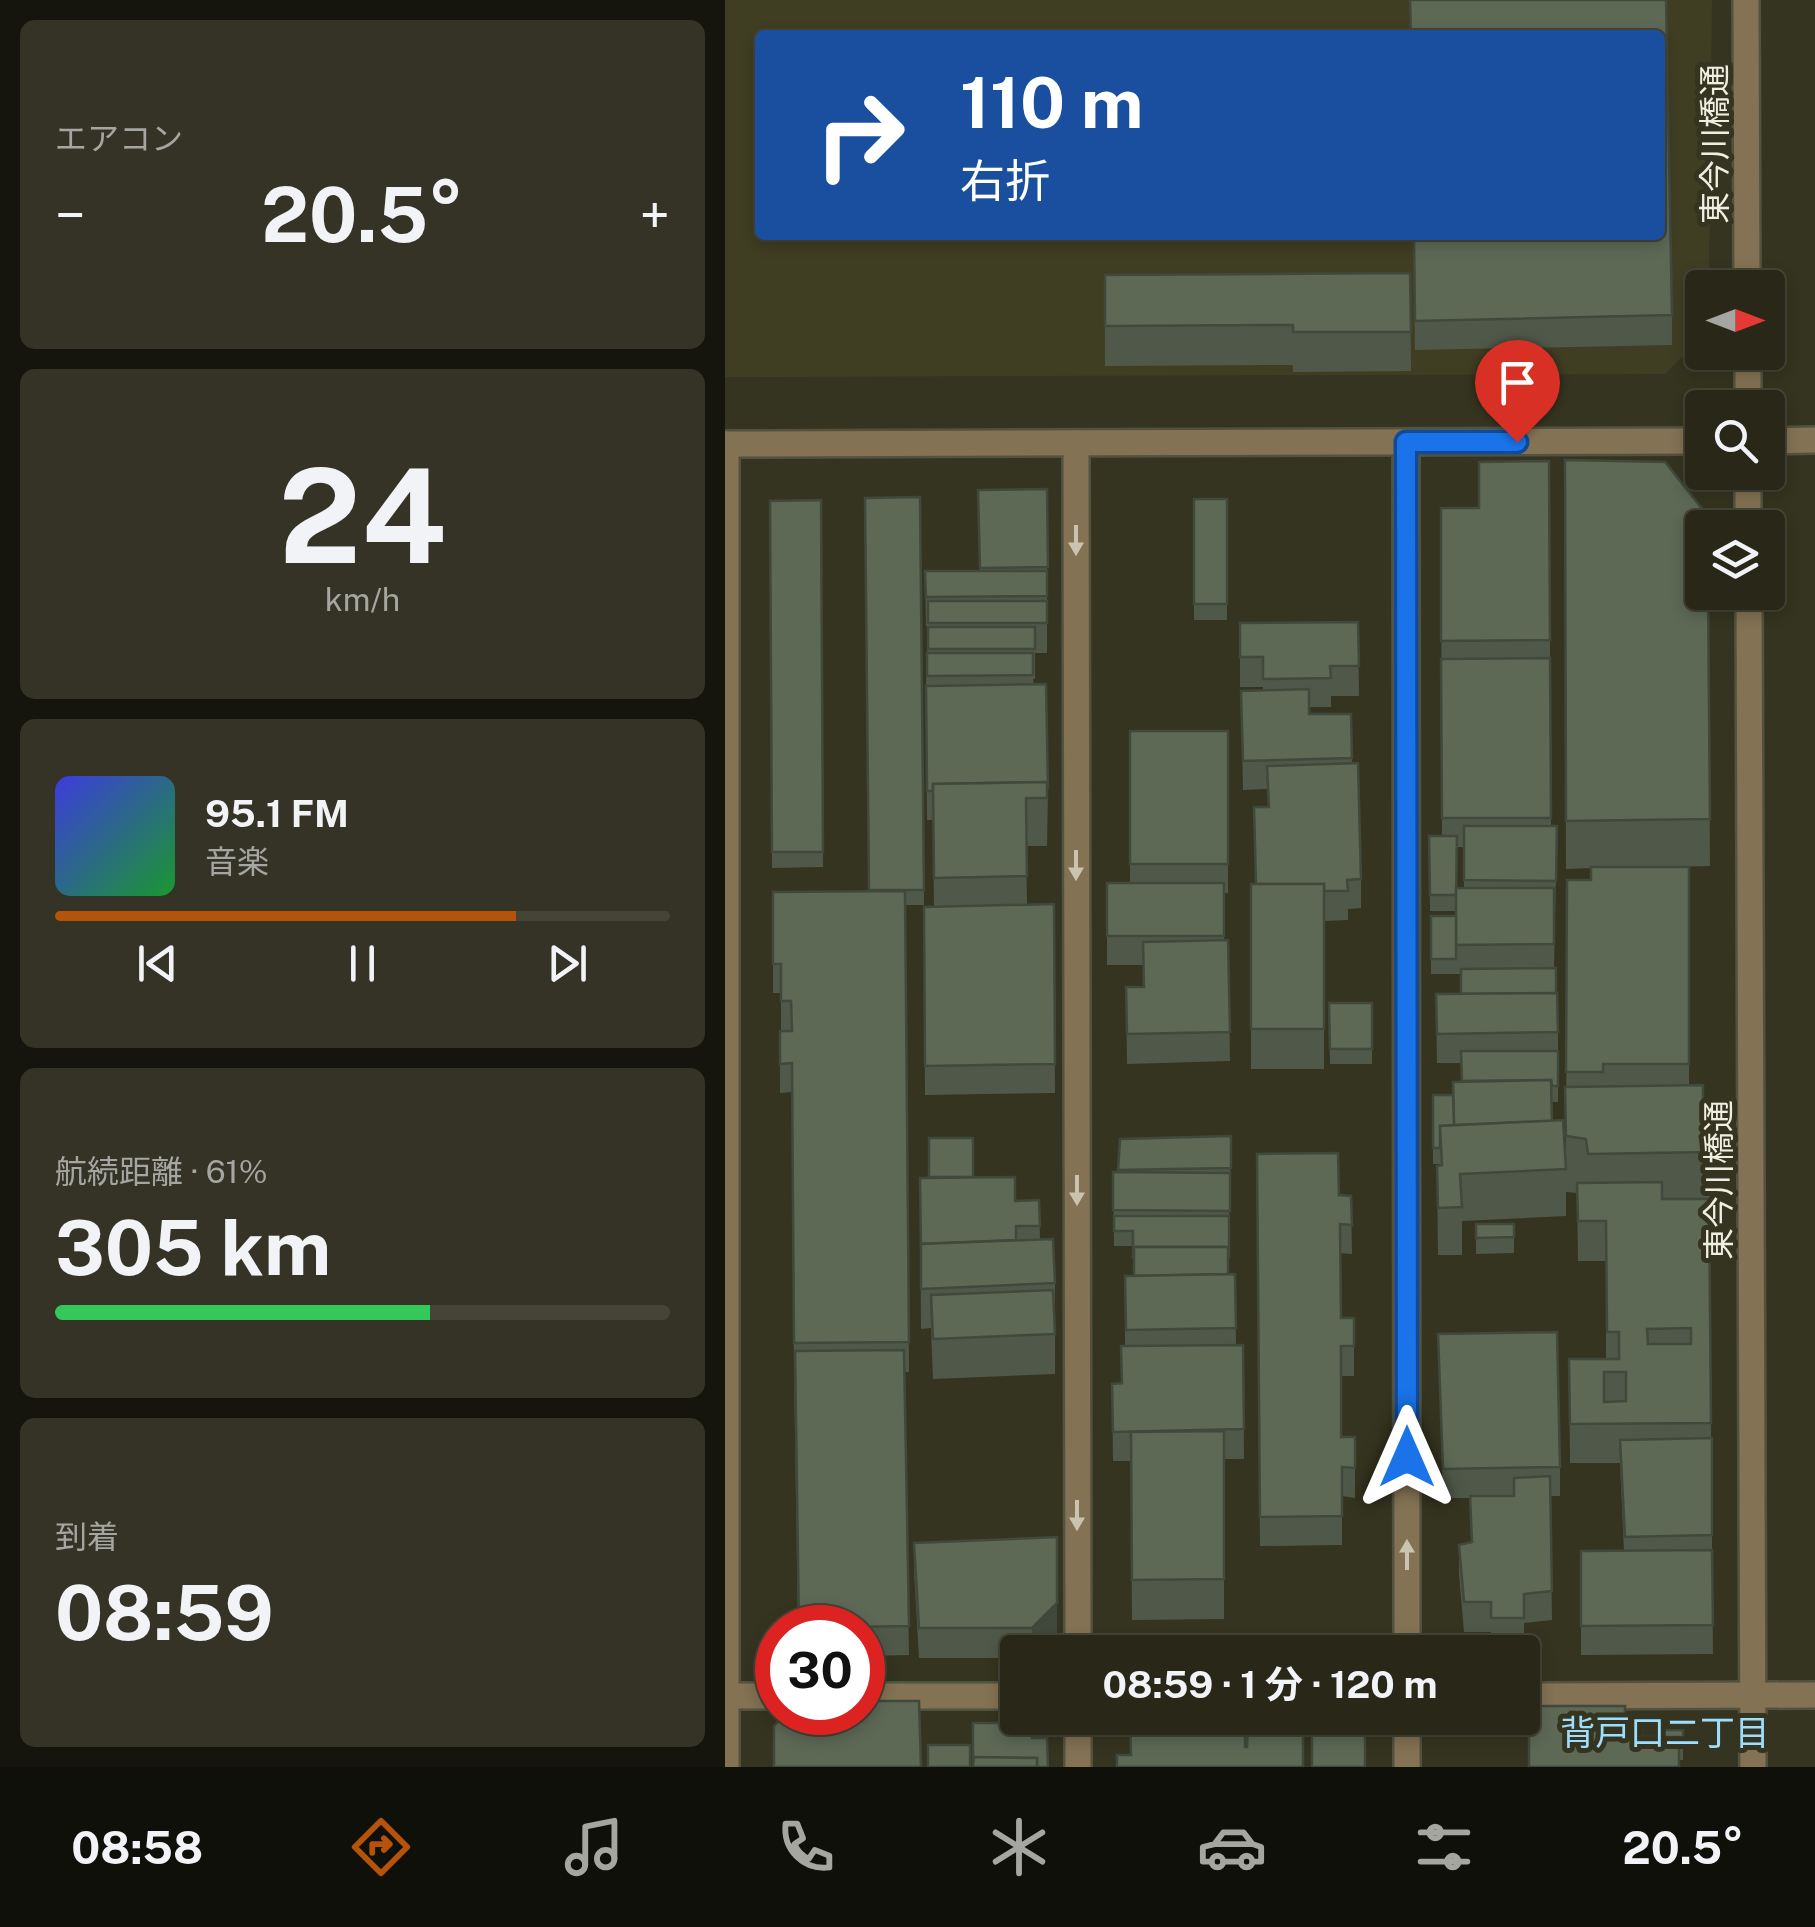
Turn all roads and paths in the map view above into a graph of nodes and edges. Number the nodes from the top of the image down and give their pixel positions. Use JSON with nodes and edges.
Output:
{"nodes":[{"id":1,"x":1746,"y":0,"type":"edge"},
{"id":2,"x":1747,"y":270,"type":"edge"},
{"id":3,"x":1815,"y":440,"type":"edge"},
{"id":4,"x":1785,"y":441,"type":"edge"},
{"id":5,"x":1406,"y":442,"type":"junction"},
{"id":6,"x":1685,"y":442,"type":"edge"},
{"id":7,"x":1076,"y":443,"type":"junction"},
{"id":8,"x":725,"y":444,"type":"edge"},
{"id":9,"x":1749,"y":610,"type":"edge"},
{"id":10,"x":1078,"y":1635,"type":"edge"},
{"id":11,"x":1407,"y":1635,"type":"edge"},
{"id":12,"x":1753,"y":1695,"type":"junction"},
{"id":13,"x":1815,"y":1695,"type":"edge"},
{"id":14,"x":725,"y":1696,"type":"edge"},
{"id":15,"x":755,"y":1696,"type":"edge"},
{"id":16,"x":885,"y":1696,"type":"edge"},
{"id":17,"x":1000,"y":1696,"type":"edge"},
{"id":18,"x":1540,"y":1696,"type":"edge"},
{"id":19,"x":1078,"y":1735,"type":"edge"},
{"id":20,"x":1407,"y":1735,"type":"edge"},
{"id":21,"x":726,"y":1767,"type":"edge"},
{"id":22,"x":1078,"y":1767,"type":"edge"},
{"id":23,"x":1407,"y":1767,"type":"edge"},
{"id":24,"x":1753,"y":1767,"type":"edge"}],
"edges":[{"from":1,"to":2,"type":"street","name":"東今川橋通"},
{"from":3,"to":4,"type":"street"},
{"from":5,"to":6,"type":"street"},
{"from":5,"to":7,"type":"street"},
{"from":11,"to":5,"type":"street","one_way":true},
{"from":7,"to":8,"type":"street"},
{"from":7,"to":10,"type":"street","one_way":true},
{"from":8,"to":14,"type":"street"},
{"from":9,"to":12,"type":"street","name":"東今川橋通"},
{"from":12,"to":13,"type":"street"},
{"from":12,"to":18,"type":"street"},
{"from":12,"to":24,"type":"street","name":"東今川橋通"},
{"from":14,"to":15,"type":"street"},
{"from":14,"to":21,"type":"street"},
{"from":16,"to":17,"type":"street"},
{"from":19,"to":22,"type":"street"},
{"from":20,"to":23,"type":"street"}]}
